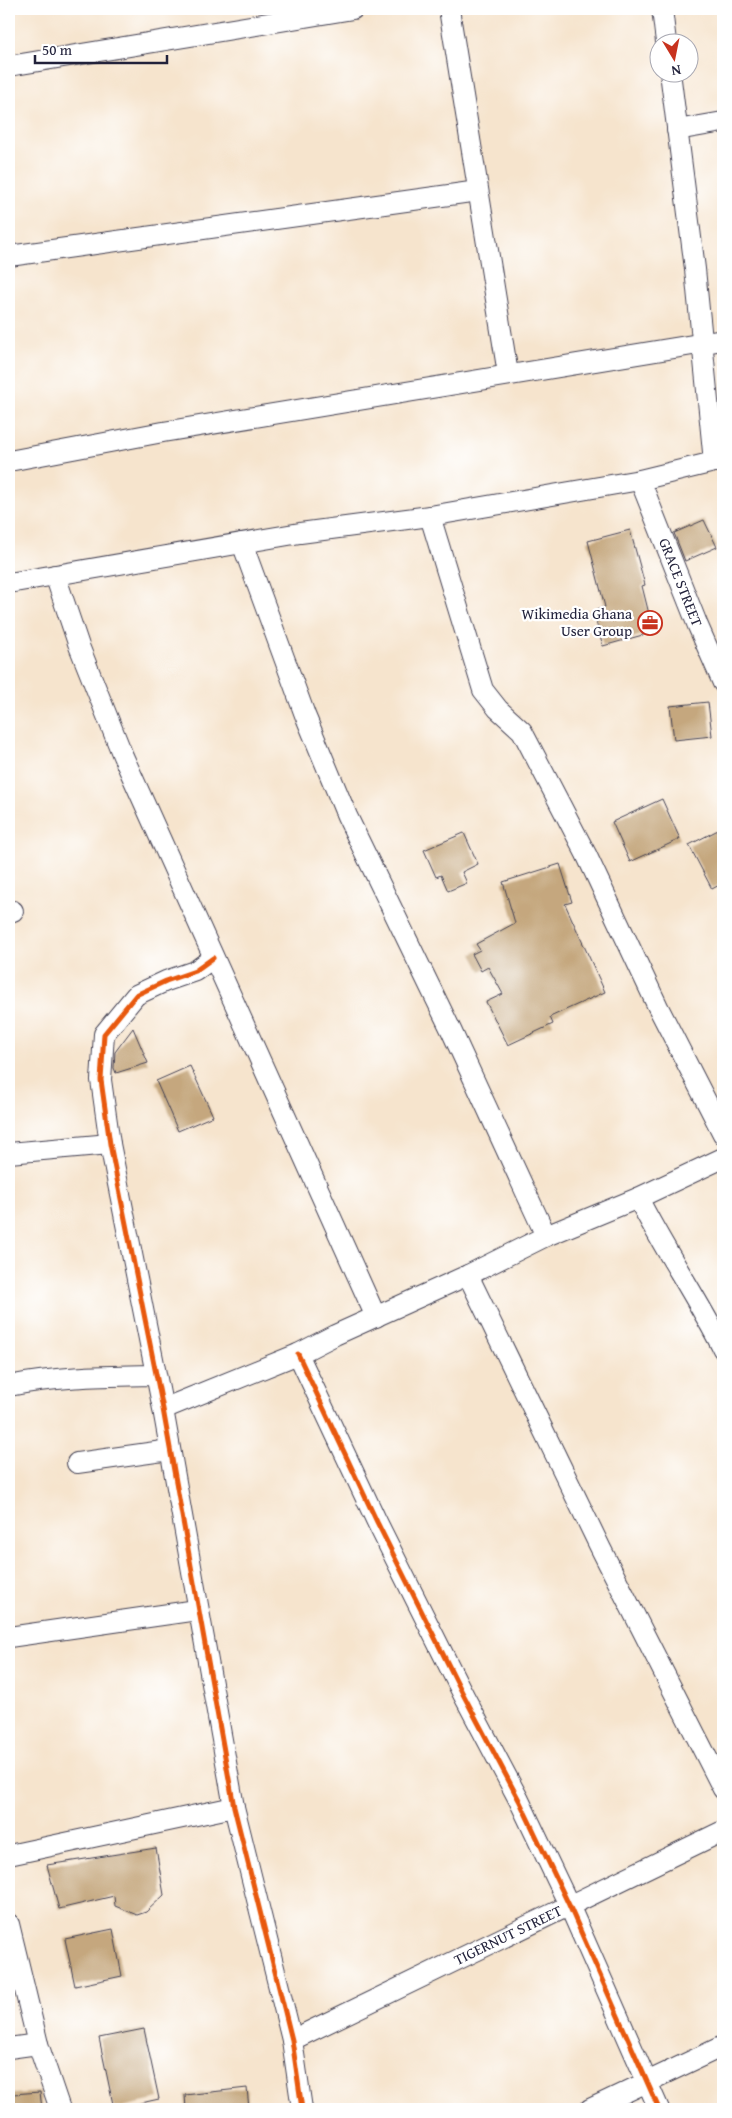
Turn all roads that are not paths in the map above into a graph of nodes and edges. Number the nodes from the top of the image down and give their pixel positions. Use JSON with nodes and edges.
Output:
{"nodes":[{"id":1,"x":354,"y":9,"type":"edge"},
{"id":2,"x":449,"y":9,"type":"edge"},
{"id":3,"x":662,"y":9,"type":"edge"},
{"id":4,"x":665,"y":32,"type":"edge"},
{"id":5,"x":9,"y":66,"type":"edge"},
{"id":6,"x":671,"y":82,"type":"edge"},
{"id":7,"x":723,"y":122,"type":"edge"},
{"id":8,"x":677,"y":130,"type":"junction"},
{"id":9,"x":478,"y":191,"type":"junction"},
{"id":10,"x":9,"y":256,"type":"edge"},
{"id":11,"x":723,"y":340,"type":"edge"},
{"id":12,"x":701,"y":344,"type":"junction"},
{"id":13,"x":508,"y":374,"type":"junction"},
{"id":14,"x":9,"y":461,"type":"edge"},
{"id":15,"x":719,"y":462,"type":"edge"},
{"id":16,"x":640,"y":480,"type":"junction"},
{"id":17,"x":430,"y":516,"type":"junction"},
{"id":18,"x":242,"y":543,"type":"junction"},
{"id":19,"x":55,"y":575,"type":"junction"},
{"id":20,"x":9,"y":583,"type":"edge"},
{"id":21,"x":723,"y":683,"type":"edge"},
{"id":22,"x":213,"y":958,"type":"junction"},
{"id":23,"x":723,"y":1134,"type":"edge"},
{"id":24,"x":110,"y":1144,"type":"junction"},
{"id":25,"x":9,"y":1153,"type":"edge"},
{"id":26,"x":723,"y":1158,"type":"edge"},
{"id":27,"x":638,"y":1198,"type":"junction"},
{"id":28,"x":546,"y":1236,"type":"junction"},
{"id":29,"x":468,"y":1275,"type":"junction"},
{"id":30,"x":376,"y":1317,"type":"junction"},
{"id":31,"x":723,"y":1349,"type":"edge"},
{"id":32,"x":298,"y":1354,"type":"junction"},
{"id":33,"x":155,"y":1375,"type":"junction"},
{"id":34,"x":9,"y":1386,"type":"edge"},
{"id":35,"x":163,"y":1409,"type":"junction"},
{"id":36,"x":170,"y":1450,"type":"junction"},
{"id":37,"x":77,"y":1463,"type":"dead end"},
{"id":38,"x":197,"y":1610,"type":"junction"},
{"id":39,"x":9,"y":1637,"type":"edge"},
{"id":40,"x":723,"y":1789,"type":"edge"},
{"id":41,"x":234,"y":1807,"type":"junction"},
{"id":42,"x":723,"y":1830,"type":"edge"},
{"id":43,"x":9,"y":1855,"type":"edge"},
{"id":44,"x":569,"y":1906,"type":"junction"},
{"id":45,"x":9,"y":1924,"type":"edge"},
{"id":46,"x":292,"y":2040,"type":"junction"},
{"id":47,"x":38,"y":2044,"type":"junction"},
{"id":48,"x":723,"y":2046,"type":"edge"},
{"id":49,"x":9,"y":2048,"type":"edge"},
{"id":50,"x":647,"y":2082,"type":"junction"},
{"id":51,"x":60,"y":2109,"type":"edge"},
{"id":52,"x":302,"y":2109,"type":"edge"},
{"id":53,"x":590,"y":2109,"type":"edge"},
{"id":54,"x":659,"y":2109,"type":"edge"}],
"edges":[{"from":1,"to":5,"type":"street"},
{"from":2,"to":9,"type":"street"},
{"from":3,"to":4,"type":"street"},
{"from":6,"to":8,"type":"street"},
{"from":7,"to":8,"type":"street"},
{"from":8,"to":12,"type":"street"},
{"from":9,"to":10,"type":"street"},
{"from":9,"to":13,"type":"street"},
{"from":11,"to":12,"type":"street"},
{"from":12,"to":13,"type":"street"},
{"from":12,"to":15,"type":"street"},
{"from":13,"to":14,"type":"street"},
{"from":15,"to":16,"type":"street"},
{"from":16,"to":17,"type":"street"},
{"from":16,"to":21,"type":"street","name":"GRACE STREET"},
{"from":17,"to":18,"type":"street"},
{"from":17,"to":23,"type":"street"},
{"from":18,"to":19,"type":"street"},
{"from":18,"to":28,"type":"street"},
{"from":19,"to":20,"type":"street"},
{"from":19,"to":22,"type":"street"},
{"from":22,"to":24,"type":"street"},
{"from":22,"to":30,"type":"street"},
{"from":24,"to":25,"type":"street"},
{"from":24,"to":33,"type":"street"},
{"from":26,"to":27,"type":"street"},
{"from":27,"to":28,"type":"street"},
{"from":27,"to":31,"type":"street"},
{"from":28,"to":29,"type":"street"},
{"from":29,"to":30,"type":"street"},
{"from":29,"to":40,"type":"street"},
{"from":30,"to":32,"type":"street"},
{"from":32,"to":35,"type":"street"},
{"from":32,"to":44,"type":"street"},
{"from":33,"to":34,"type":"street"},
{"from":33,"to":35,"type":"street"},
{"from":35,"to":36,"type":"street"},
{"from":36,"to":37,"type":"street"},
{"from":36,"to":38,"type":"street"},
{"from":38,"to":39,"type":"street"},
{"from":38,"to":41,"type":"street"},
{"from":41,"to":43,"type":"street"},
{"from":41,"to":46,"type":"street"},
{"from":42,"to":44,"type":"street","name":"TIGERNUT STREET"},
{"from":44,"to":46,"type":"street","name":"TIGERNUT STREET"},
{"from":44,"to":50,"type":"street"},
{"from":45,"to":47,"type":"street"},
{"from":46,"to":52,"type":"street"},
{"from":47,"to":49,"type":"street"},
{"from":47,"to":51,"type":"street"},
{"from":48,"to":50,"type":"street"},
{"from":50,"to":53,"type":"street"},
{"from":50,"to":54,"type":"street"}]}
